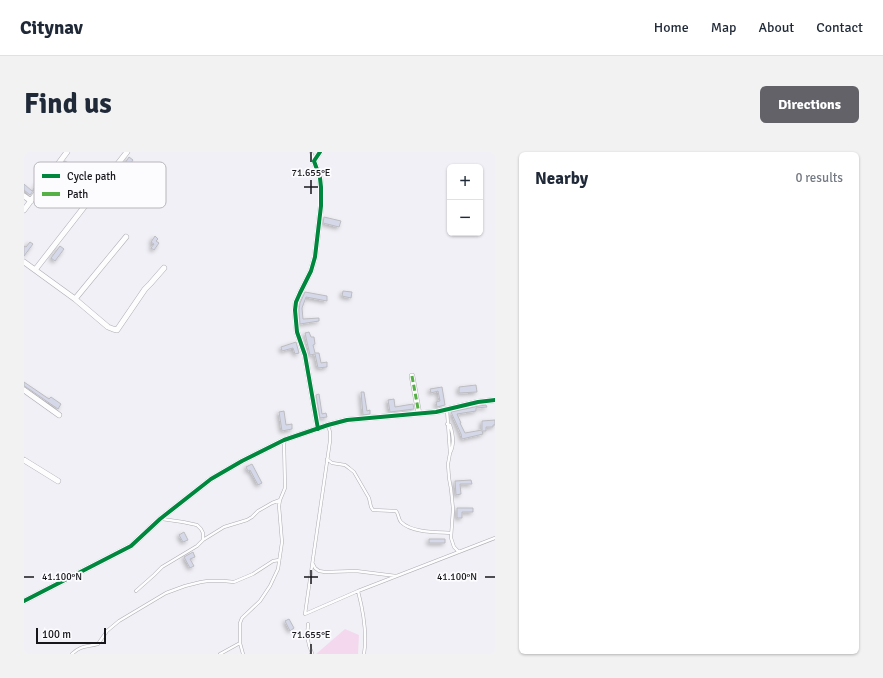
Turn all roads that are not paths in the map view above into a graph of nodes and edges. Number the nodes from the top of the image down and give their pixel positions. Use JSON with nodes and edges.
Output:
{"nodes":[{"id":1,"x":68,"y":152,"type":"edge"},
{"id":2,"x":127,"y":152,"type":"edge"},
{"id":3,"x":311,"y":152,"type":"edge"},
{"id":4,"x":320,"y":152,"type":"edge"},
{"id":5,"x":314,"y":161,"type":"junction"},
{"id":6,"x":60,"y":162,"type":"edge"},
{"id":7,"x":119,"y":162,"type":"edge"},
{"id":8,"x":24,"y":196,"type":"edge"},
{"id":9,"x":34,"y":197,"type":"edge"},
{"id":10,"x":31,"y":201,"type":"junction"},
{"id":11,"x":83,"y":208,"type":"edge"},
{"id":12,"x":24,"y":210,"type":"edge"},
{"id":13,"x":126,"y":237,"type":"dead end"},
{"id":14,"x":24,"y":262,"type":"edge"},
{"id":15,"x":164,"y":268,"type":"dead end"},
{"id":16,"x":34,"y":270,"type":"junction"},
{"id":17,"x":75,"y":299,"type":"junction"},
{"id":18,"x":412,"y":376,"type":"dead end"},
{"id":19,"x":24,"y":390,"type":"edge"},
{"id":20,"x":495,"y":400,"type":"edge"},
{"id":21,"x":446,"y":409,"type":"junction"},
{"id":22,"x":419,"y":414,"type":"junction"},
{"id":23,"x":59,"y":415,"type":"dead end"},
{"id":24,"x":328,"y":425,"type":"junction"},
{"id":25,"x":318,"y":429,"type":"junction"},
{"id":26,"x":284,"y":440,"type":"junction"},
{"id":27,"x":24,"y":460,"type":"edge"},
{"id":28,"x":328,"y":460,"type":"junction"},
{"id":29,"x":58,"y":481,"type":"dead end"},
{"id":30,"x":280,"y":500,"type":"junction"},
{"id":31,"x":160,"y":519,"type":"junction"},
{"id":32,"x":451,"y":533,"type":"junction"},
{"id":33,"x":495,"y":538,"type":"edge"},
{"id":34,"x":203,"y":540,"type":"junction"},
{"id":35,"x":459,"y":552,"type":"junction"},
{"id":36,"x":279,"y":560,"type":"junction"},
{"id":37,"x":312,"y":563,"type":"junction"},
{"id":38,"x":397,"y":576,"type":"junction"},
{"id":39,"x":136,"y":591,"type":"dead end"},
{"id":40,"x":358,"y":591,"type":"junction"},
{"id":41,"x":24,"y":601,"type":"edge"},
{"id":42,"x":308,"y":624,"type":"dead end"},
{"id":43,"x":240,"y":643,"type":"junction"},
{"id":44,"x":72,"y":654,"type":"edge"},
{"id":45,"x":220,"y":654,"type":"edge"},
{"id":46,"x":243,"y":654,"type":"edge"},
{"id":47,"x":310,"y":654,"type":"edge"},
{"id":48,"x":364,"y":654,"type":"edge"}],
"edges":[{"from":1,"to":6,"type":"street"},
{"from":2,"to":7,"type":"street"},
{"from":3,"to":5,"type":"lane"},
{"from":4,"to":5,"type":"street"},
{"from":5,"to":25,"type":"street"},
{"from":8,"to":10,"type":"street"},
{"from":9,"to":10,"type":"street"},
{"from":10,"to":12,"type":"street"},
{"from":11,"to":16,"type":"street"},
{"from":13,"to":17,"type":"street"},
{"from":14,"to":16,"type":"street"},
{"from":15,"to":17,"type":"street"},
{"from":16,"to":17,"type":"street"},
{"from":18,"to":22,"type":"street"},
{"from":19,"to":23,"type":"street"},
{"from":20,"to":21,"type":"street"},
{"from":21,"to":22,"type":"street"},
{"from":21,"to":32,"type":"lane"},
{"from":22,"to":24,"type":"street"},
{"from":24,"to":25,"type":"street"},
{"from":24,"to":28,"type":"lane"},
{"from":25,"to":26,"type":"street"},
{"from":26,"to":30,"type":"lane"},
{"from":26,"to":31,"type":"street"},
{"from":27,"to":29,"type":"street"},
{"from":28,"to":32,"type":"lane"},
{"from":28,"to":37,"type":"lane"},
{"from":30,"to":34,"type":"lane"},
{"from":30,"to":36,"type":"lane"},
{"from":31,"to":34,"type":"lane"},
{"from":31,"to":41,"type":"street"},
{"from":32,"to":35,"type":"lane"},
{"from":33,"to":35,"type":"lane"},
{"from":34,"to":39,"type":"lane"},
{"from":35,"to":38,"type":"lane"},
{"from":36,"to":43,"type":"lane"},
{"from":36,"to":44,"type":"lane"},
{"from":37,"to":38,"type":"lane"},
{"from":37,"to":40,"type":"lane"},
{"from":38,"to":40,"type":"lane"},
{"from":40,"to":48,"type":"lane"},
{"from":42,"to":47,"type":"lane"},
{"from":43,"to":45,"type":"lane"},
{"from":43,"to":46,"type":"lane"}]}
